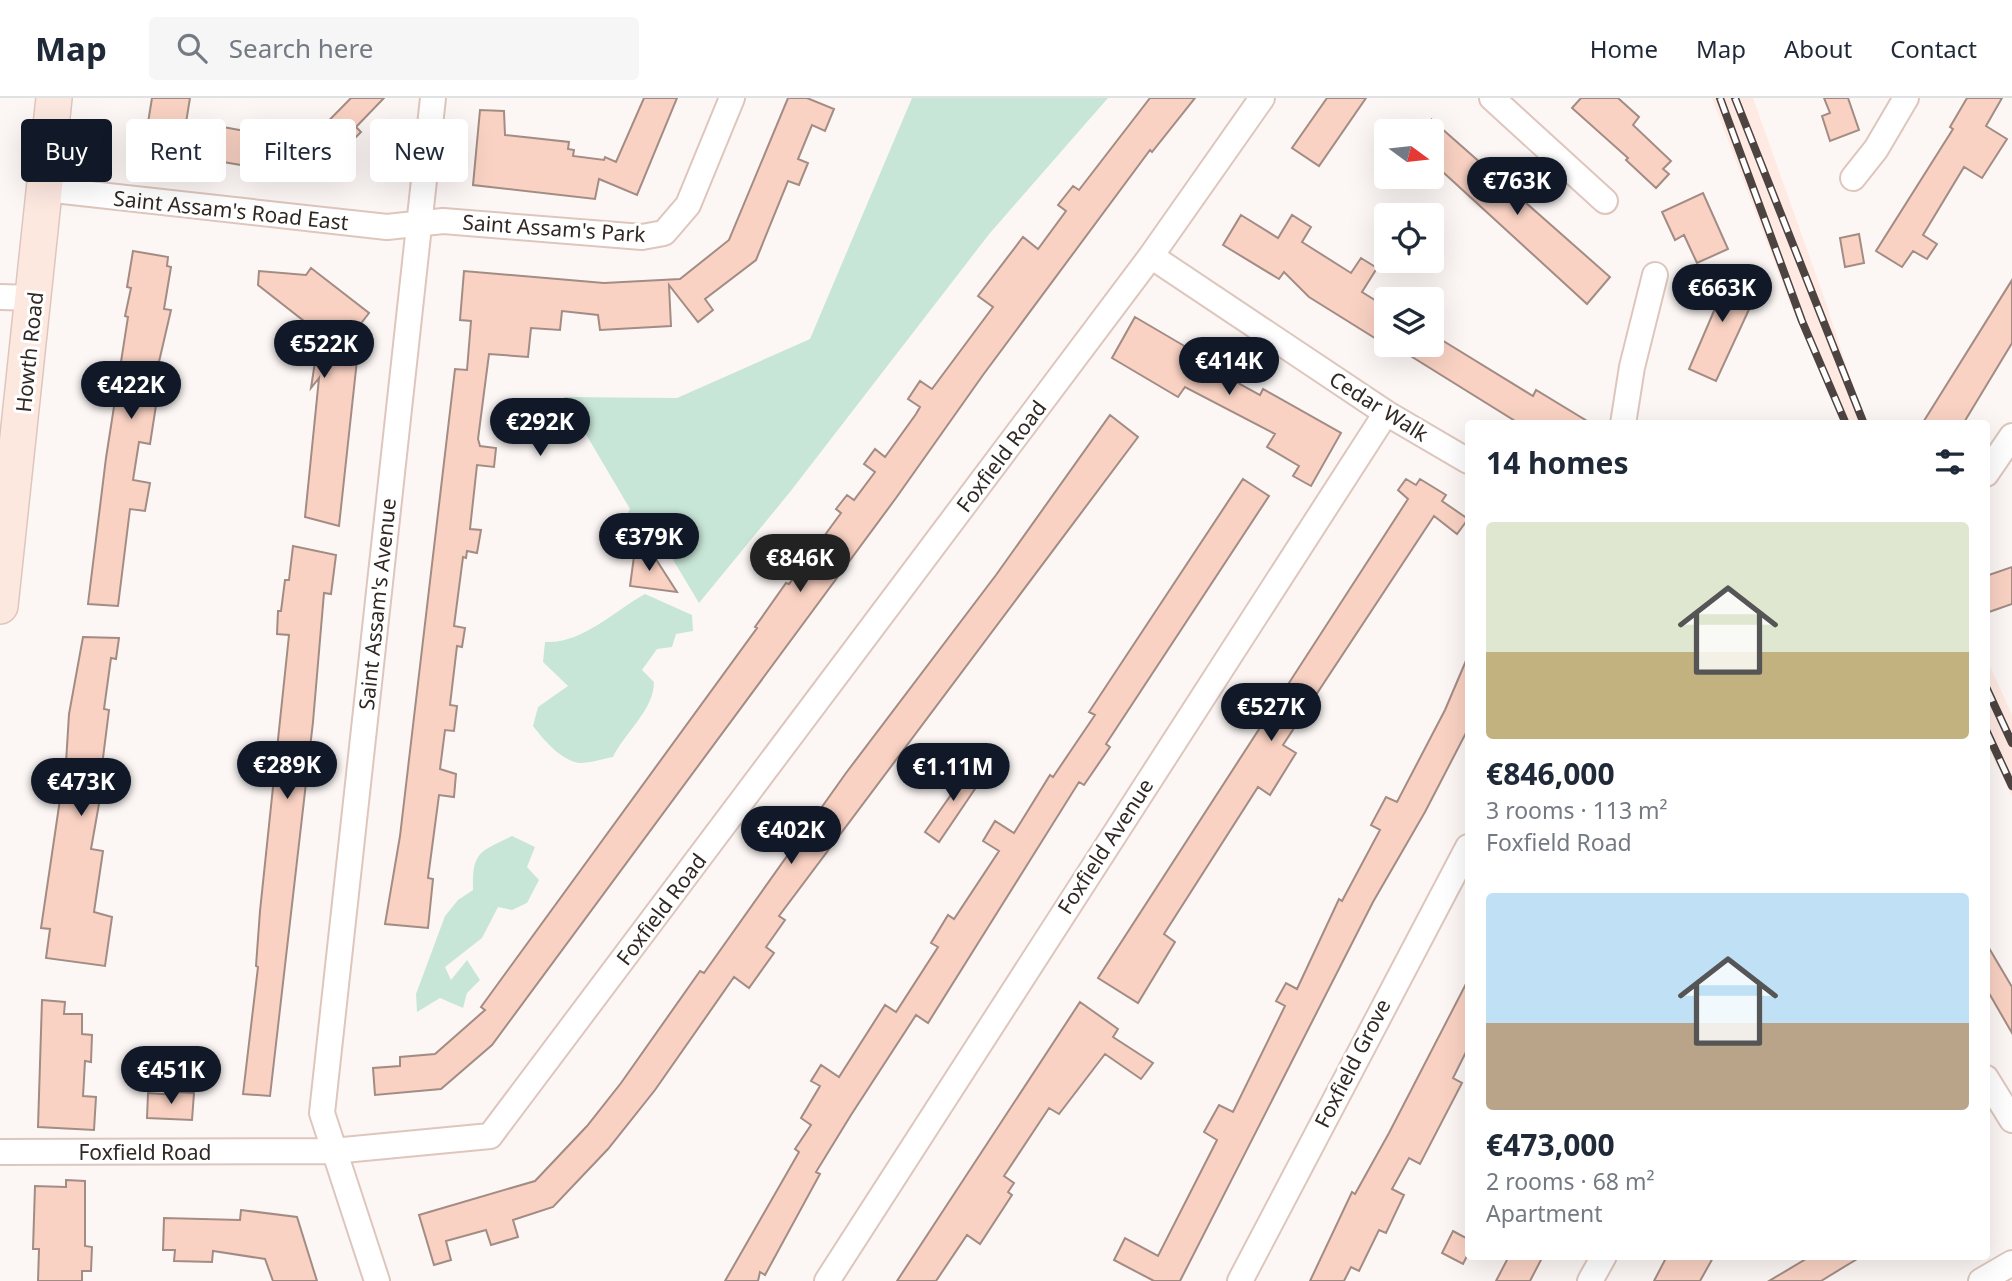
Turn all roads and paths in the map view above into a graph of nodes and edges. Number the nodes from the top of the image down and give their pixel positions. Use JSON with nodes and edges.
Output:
{"nodes":[{"id":1,"x":54,"y":98,"type":"edge"},
{"id":2,"x":433,"y":98,"type":"edge"},
{"id":3,"x":732,"y":98,"type":"edge"},
{"id":4,"x":1262,"y":98,"type":"edge"},
{"id":5,"x":1492,"y":98,"type":"edge"},
{"id":6,"x":1906,"y":98,"type":"edge"},
{"id":7,"x":1853,"y":178,"type":"dead end"},
{"id":8,"x":45,"y":189,"type":"junction"},
{"id":9,"x":1605,"y":201,"type":"dead end"},
{"id":10,"x":418,"y":223,"type":"junction"},
{"id":11,"x":1151,"y":256,"type":"junction"},
{"id":12,"x":1655,"y":275,"type":"dead end"},
{"id":13,"x":0,"y":297,"type":"edge"},
{"id":14,"x":35,"y":299,"type":"junction"},
{"id":15,"x":1387,"y":413,"type":"junction"},
{"id":16,"x":1624,"y":420,"type":"edge"},
{"id":17,"x":2012,"y":436,"type":"edge"},
{"id":18,"x":1465,"y":459,"type":"edge"},
{"id":19,"x":1990,"y":468,"type":"edge"},
{"id":20,"x":0,"y":606,"type":"edge"},
{"id":21,"x":1465,"y":853,"type":"edge"},
{"id":22,"x":1990,"y":1084,"type":"edge"},
{"id":23,"x":2012,"y":1120,"type":"edge"},
{"id":24,"x":333,"y":1151,"type":"junction"},
{"id":25,"x":0,"y":1152,"type":"edge"},
{"id":26,"x":1602,"y":1260,"type":"edge"},
{"id":27,"x":2012,"y":1263,"type":"edge"},
{"id":28,"x":377,"y":1281,"type":"edge"},
{"id":29,"x":827,"y":1281,"type":"edge"},
{"id":30,"x":1240,"y":1281,"type":"edge"},
{"id":31,"x":1590,"y":1281,"type":"edge"},
{"id":32,"x":1981,"y":1281,"type":"edge"}],
"edges":[{"from":1,"to":8,"type":"main road","name":"Howth Road"},
{"from":2,"to":10,"type":"street","name":"Saint Assam's Avenue"},
{"from":3,"to":10,"type":"street","name":"Saint Assam's Park"},
{"from":4,"to":11,"type":"street","name":"Foxfield Road"},
{"from":5,"to":9,"type":"street"},
{"from":6,"to":7,"type":"street"},
{"from":8,"to":10,"type":"street","name":"Saint Assam's Road East"},
{"from":8,"to":14,"type":"main road","name":"Howth Road"},
{"from":10,"to":24,"type":"street","name":"Saint Assam's Avenue"},
{"from":11,"to":15,"type":"street","name":"Cedar Walk"},
{"from":11,"to":24,"type":"street","name":"Foxfield Road"},
{"from":12,"to":16,"type":"street"},
{"from":13,"to":14,"type":"street"},
{"from":14,"to":20,"type":"main road","name":"Howth Road"},
{"from":15,"to":18,"type":"street","name":"Cedar Walk"},
{"from":15,"to":29,"type":"street","name":"Foxfield Avenue"},
{"from":17,"to":19,"type":"street"},
{"from":21,"to":30,"type":"street","name":"Foxfield Grove"},
{"from":22,"to":23,"type":"street"},
{"from":24,"to":25,"type":"street","name":"Foxfield Road"},
{"from":24,"to":28,"type":"street","name":"Saint Assam's Avenue"},
{"from":26,"to":31,"type":"street"},
{"from":27,"to":32,"type":"street"}]}
